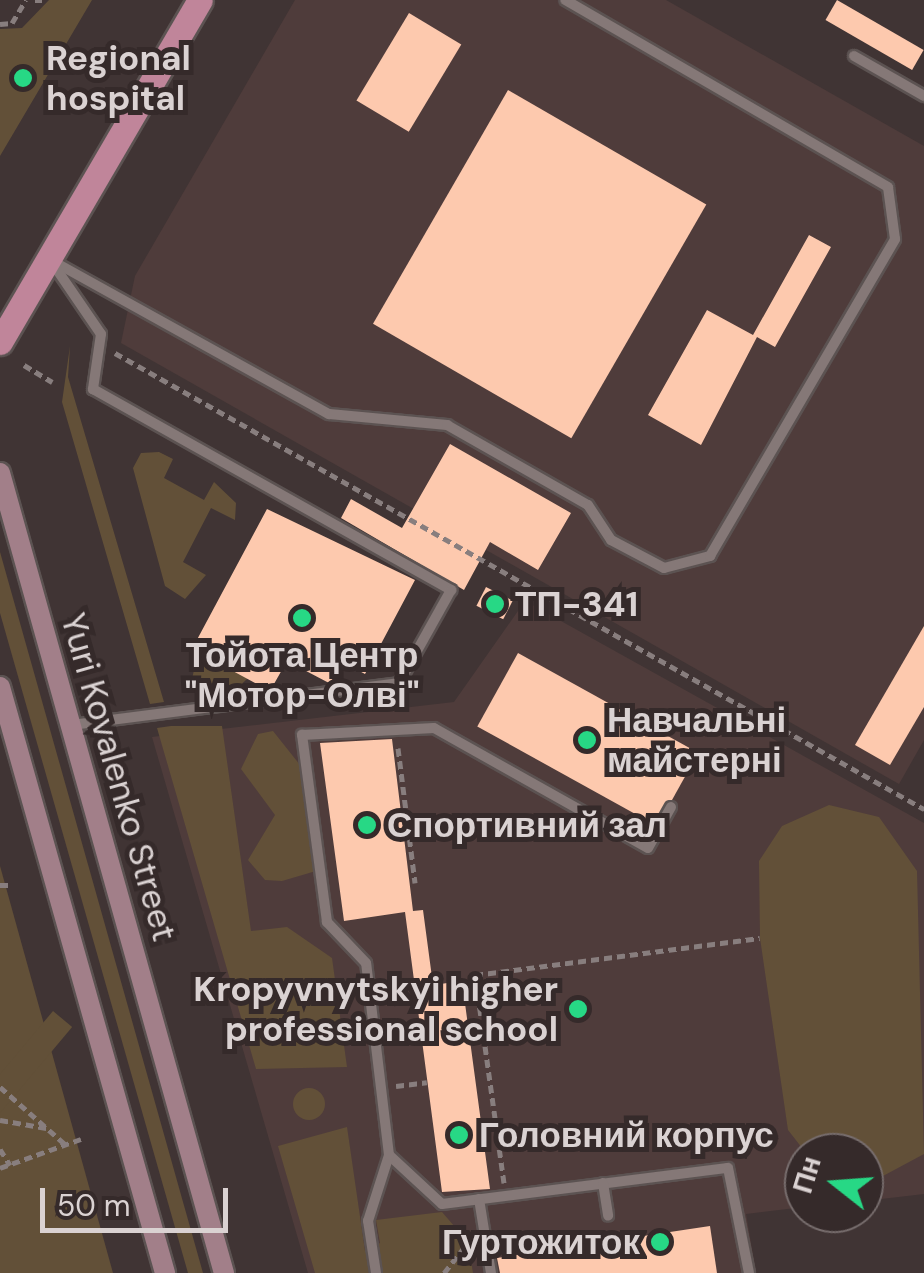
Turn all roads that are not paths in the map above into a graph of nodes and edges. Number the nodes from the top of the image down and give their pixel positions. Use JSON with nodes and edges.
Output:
{"nodes":[{"id":1,"x":200,"y":0,"type":"edge"},
{"id":2,"x":565,"y":0,"type":"edge"},
{"id":3,"x":854,"y":56,"type":"dead end"},
{"id":4,"x":924,"y":96,"type":"edge"},
{"id":5,"x":49,"y":259,"type":"junction"},
{"id":6,"x":0,"y":342,"type":"edge"},
{"id":7,"x":0,"y":472,"type":"edge"},
{"id":8,"x":0,"y":687,"type":"edge"},
{"id":9,"x":70,"y":725,"type":"junction"},
{"id":10,"x":672,"y":807,"type":"dead end"},
{"id":11,"x":389,"y":1154,"type":"junction"},
{"id":12,"x":604,"y":1183,"type":"junction"},
{"id":13,"x":480,"y":1199,"type":"junction"},
{"id":14,"x":608,"y":1216,"type":"dead end"},
{"id":15,"x":165,"y":1273,"type":"edge"},
{"id":16,"x":224,"y":1273,"type":"edge"},
{"id":17,"x":376,"y":1273,"type":"edge"},
{"id":18,"x":491,"y":1273,"type":"edge"},
{"id":19,"x":749,"y":1273,"type":"edge"}],
"edges":[{"from":1,"to":5,"type":"main road"},
{"from":2,"to":5,"type":"lane"},
{"from":3,"to":4,"type":"lane"},
{"from":5,"to":6,"type":"main road"},
{"from":5,"to":9,"type":"lane"},
{"from":7,"to":9,"type":"main road","name":"Yuri Kovalenko Street"},
{"from":8,"to":15,"type":"main road"},
{"from":9,"to":16,"type":"main road","name":"Yuri Kovalenko Street"},
{"from":10,"to":11,"type":"lane"},
{"from":11,"to":13,"type":"lane"},
{"from":11,"to":17,"type":"lane"},
{"from":12,"to":13,"type":"lane"},
{"from":12,"to":14,"type":"lane"},
{"from":12,"to":19,"type":"lane"},
{"from":13,"to":18,"type":"lane"}]}
